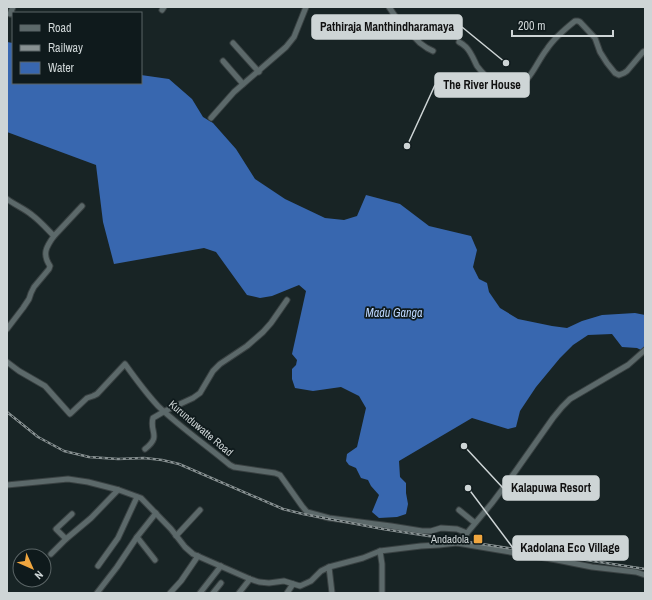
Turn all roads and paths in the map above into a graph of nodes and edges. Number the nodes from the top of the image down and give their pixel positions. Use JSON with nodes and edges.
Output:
{"nodes":[{"id":1,"x":13,"y":7,"type":"edge"},
{"id":2,"x":306,"y":7,"type":"edge"},
{"id":3,"x":389,"y":7,"type":"edge"},
{"id":4,"x":10,"y":14,"type":"dead end"},
{"id":5,"x":459,"y":42,"type":"dead end"},
{"id":6,"x":233,"y":43,"type":"dead end"},
{"id":7,"x":433,"y":51,"type":"dead end"},
{"id":8,"x":645,"y":51,"type":"edge"},
{"id":9,"x":223,"y":61,"type":"dead end"},
{"id":10,"x":259,"y":72,"type":"junction"},
{"id":11,"x":243,"y":84,"type":"junction"},
{"id":12,"x":211,"y":118,"type":"dead end"},
{"id":13,"x":7,"y":199,"type":"edge"},
{"id":14,"x":82,"y":206,"type":"dead end"},
{"id":15,"x":54,"y":236,"type":"junction"},
{"id":16,"x":287,"y":300,"type":"dead end"},
{"id":17,"x":7,"y":329,"type":"edge"},
{"id":18,"x":644,"y":350,"type":"edge"},
{"id":19,"x":7,"y":362,"type":"edge"},
{"id":20,"x":165,"y":411,"type":"junction"},
{"id":21,"x":145,"y":449,"type":"dead end"},
{"id":22,"x":7,"y":485,"type":"edge"},
{"id":23,"x":118,"y":490,"type":"junction"},
{"id":24,"x":137,"y":497,"type":"junction"},
{"id":25,"x":200,"y":510,"type":"dead end"},
{"id":26,"x":459,"y":510,"type":"dead end"},
{"id":27,"x":156,"y":513,"type":"junction"},
{"id":28,"x":72,"y":514,"type":"dead end"},
{"id":29,"x":475,"y":523,"type":"junction"},
{"id":30,"x":467,"y":533,"type":"junction"},
{"id":31,"x":176,"y":536,"type":"junction"},
{"id":32,"x":137,"y":537,"type":"junction"},
{"id":33,"x":66,"y":539,"type":"junction"},
{"id":34,"x":457,"y":543,"type":"junction"},
{"id":35,"x":380,"y":551,"type":"junction"},
{"id":36,"x":52,"y":553,"type":"edge"},
{"id":37,"x":198,"y":556,"type":"junction"},
{"id":38,"x":156,"y":560,"type":"dead end"},
{"id":39,"x":98,"y":566,"type":"dead end"},
{"id":40,"x":221,"y":566,"type":"junction"},
{"id":41,"x":329,"y":567,"type":"junction"},
{"id":42,"x":645,"y":575,"type":"edge"},
{"id":43,"x":250,"y":579,"type":"junction"},
{"id":44,"x":220,"y":583,"type":"dead end"},
{"id":45,"x":293,"y":584,"type":"junction"},
{"id":46,"x":207,"y":585,"type":"junction"},
{"id":47,"x":213,"y":592,"type":"edge"},
{"id":48,"x":97,"y":593,"type":"edge"},
{"id":49,"x":170,"y":593,"type":"edge"},
{"id":50,"x":200,"y":593,"type":"edge"},
{"id":51,"x":239,"y":593,"type":"edge"},
{"id":52,"x":286,"y":593,"type":"edge"},
{"id":53,"x":332,"y":593,"type":"edge"},
{"id":54,"x":382,"y":593,"type":"edge"}],
"edges":[{"from":1,"to":4,"type":"street"},
{"from":2,"to":10,"type":"street"},
{"from":3,"to":7,"type":"street"},
{"from":5,"to":8,"type":"street"},
{"from":6,"to":10,"type":"street"},
{"from":9,"to":11,"type":"street"},
{"from":10,"to":11,"type":"street"},
{"from":11,"to":12,"type":"street"},
{"from":13,"to":15,"type":"street"},
{"from":14,"to":15,"type":"street"},
{"from":15,"to":17,"type":"street"},
{"from":16,"to":20,"type":"street"},
{"from":18,"to":29,"type":"street"},
{"from":19,"to":20,"type":"street","name":"Kurunduwatte Road"},
{"from":20,"to":21,"type":"street"},
{"from":20,"to":30,"type":"street","name":"Kurunduwatte Road"},
{"from":22,"to":23,"type":"street"},
{"from":23,"to":24,"type":"street"},
{"from":23,"to":33,"type":"street"},
{"from":24,"to":27,"type":"street"},
{"from":24,"to":39,"type":"street"},
{"from":25,"to":31,"type":"street"},
{"from":26,"to":29,"type":"street"},
{"from":27,"to":31,"type":"street"},
{"from":27,"to":32,"type":"street"},
{"from":28,"to":33,"type":"street"},
{"from":29,"to":30,"type":"street"},
{"from":30,"to":34,"type":"street"},
{"from":31,"to":37,"type":"street"},
{"from":32,"to":38,"type":"street"},
{"from":32,"to":48,"type":"street"},
{"from":33,"to":36,"type":"street"},
{"from":34,"to":35,"type":"street"},
{"from":34,"to":42,"type":"street"},
{"from":35,"to":41,"type":"street"},
{"from":35,"to":54,"type":"street"},
{"from":37,"to":40,"type":"street"},
{"from":37,"to":49,"type":"street"},
{"from":40,"to":43,"type":"street"},
{"from":40,"to":46,"type":"street"},
{"from":41,"to":45,"type":"street"},
{"from":41,"to":53,"type":"street"},
{"from":43,"to":45,"type":"street"},
{"from":43,"to":51,"type":"street"},
{"from":44,"to":47,"type":"street"},
{"from":45,"to":52,"type":"street"},
{"from":46,"to":47,"type":"street"},
{"from":46,"to":50,"type":"street"}]}
